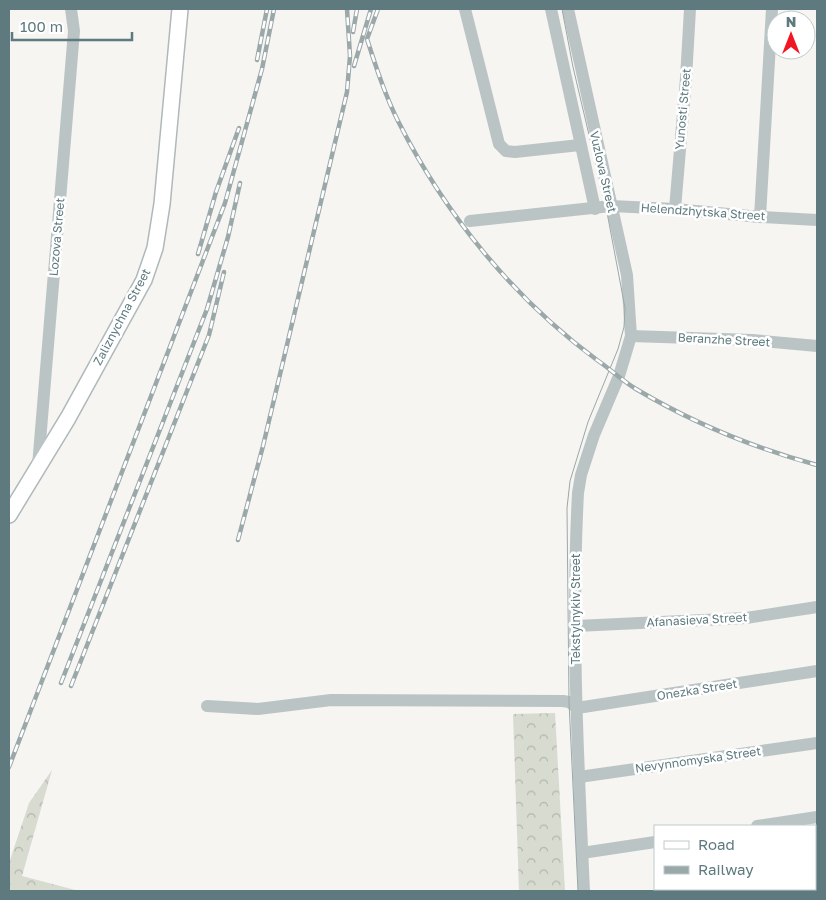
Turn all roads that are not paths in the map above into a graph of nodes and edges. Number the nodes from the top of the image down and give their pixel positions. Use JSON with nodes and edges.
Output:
{"nodes":[{"id":1,"x":71,"y":9,"type":"edge"},
{"id":2,"x":180,"y":9,"type":"edge"},
{"id":3,"x":465,"y":9,"type":"edge"},
{"id":4,"x":551,"y":9,"type":"edge"},
{"id":5,"x":568,"y":9,"type":"edge"},
{"id":6,"x":690,"y":9,"type":"edge"},
{"id":7,"x":772,"y":9,"type":"edge"},
{"id":8,"x":580,"y":145,"type":"junction"},
{"id":9,"x":611,"y":206,"type":"junction"},
{"id":10,"x":595,"y":209,"type":"junction"},
{"id":11,"x":675,"y":209,"type":"junction"},
{"id":12,"x":760,"y":217,"type":"junction"},
{"id":13,"x":817,"y":220,"type":"edge"},
{"id":14,"x":470,"y":222,"type":"dead end"},
{"id":15,"x":631,"y":336,"type":"junction"},
{"id":16,"x":817,"y":346,"type":"edge"},
{"id":17,"x":38,"y":466,"type":"junction"},
{"id":18,"x":9,"y":515,"type":"edge"},
{"id":19,"x":817,"y":607,"type":"edge"},
{"id":20,"x":576,"y":626,"type":"junction"},
{"id":21,"x":817,"y":671,"type":"edge"},
{"id":22,"x":207,"y":706,"type":"dead end"},
{"id":23,"x":577,"y":708,"type":"junction"},
{"id":24,"x":817,"y":743,"type":"edge"},
{"id":25,"x":580,"y":777,"type":"junction"},
{"id":26,"x":817,"y":817,"type":"edge"},
{"id":27,"x":764,"y":825,"type":"edge"},
{"id":28,"x":654,"y":842,"type":"edge"},
{"id":29,"x":582,"y":853,"type":"junction"},
{"id":30,"x":584,"y":891,"type":"edge"}],
"edges":[{"from":1,"to":17,"type":"street","name":"Lozova Street"},
{"from":2,"to":17,"type":"main road","name":"Zaliznychna Street"},
{"from":3,"to":8,"type":"street"},
{"from":4,"to":8,"type":"street"},
{"from":5,"to":9,"type":"street","name":"Vuzlova Street"},
{"from":6,"to":11,"type":"street","name":"Yunosti Street"},
{"from":7,"to":12,"type":"street"},
{"from":8,"to":10,"type":"street"},
{"from":9,"to":10,"type":"street","name":"Helendzhytska Street"},
{"from":9,"to":11,"type":"street","name":"Helendzhytska Street"},
{"from":9,"to":15,"type":"street","name":"Vuzlova Street"},
{"from":10,"to":14,"type":"street","name":"Helendzhytska Street"},
{"from":11,"to":12,"type":"street","name":"Helendzhytska Street"},
{"from":12,"to":13,"type":"street","name":"Helendzhytska Street"},
{"from":15,"to":16,"type":"street","name":"Beranzhe Street"},
{"from":15,"to":20,"type":"street","name":"Tekstylnykiv Street"},
{"from":17,"to":18,"type":"main road","name":"Zaliznychna Street"},
{"from":19,"to":20,"type":"street","name":"Afanasieva Street"},
{"from":20,"to":23,"type":"street","name":"Tekstylnykiv Street"},
{"from":21,"to":23,"type":"street","name":"Onezka Street"},
{"from":22,"to":23,"type":"street"},
{"from":23,"to":25,"type":"street","name":"Tekstylnykiv Street"},
{"from":24,"to":25,"type":"street","name":"Nevynnomyska Street"},
{"from":25,"to":29,"type":"street","name":"Tekstylnykiv Street"},
{"from":26,"to":27,"type":"street"},
{"from":28,"to":29,"type":"street"},
{"from":29,"to":30,"type":"street","name":"Tekstylnykiv Street"}]}
